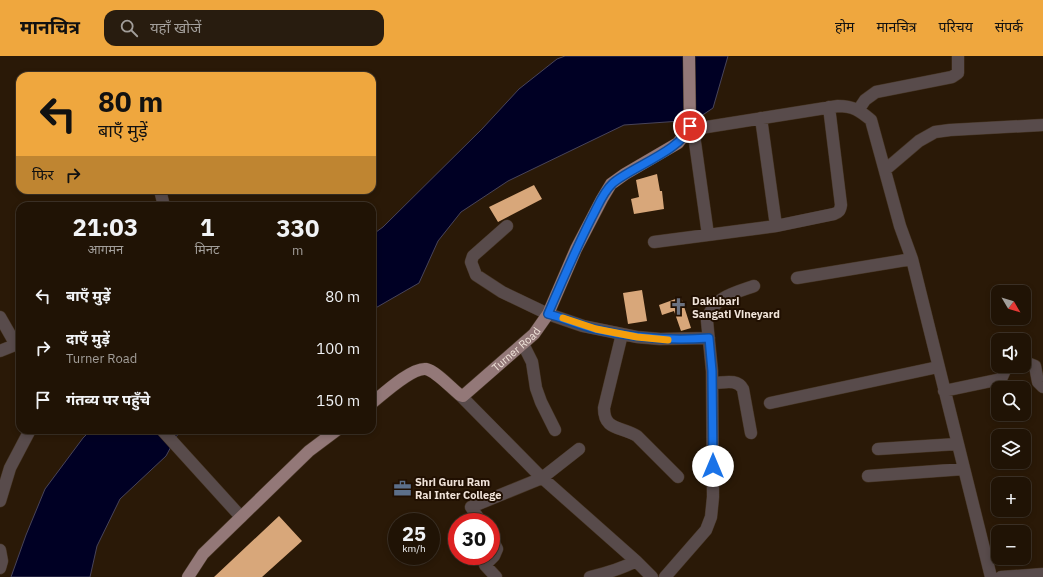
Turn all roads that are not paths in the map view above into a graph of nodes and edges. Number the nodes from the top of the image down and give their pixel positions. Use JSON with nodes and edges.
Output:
{"nodes":[{"id":1,"x":689,"y":56,"type":"edge"},
{"id":2,"x":958,"y":56,"type":"edge"},
{"id":3,"x":829,"y":107,"type":"junction"},
{"id":4,"x":860,"y":111,"type":"junction"},
{"id":5,"x":761,"y":118,"type":"junction"},
{"id":6,"x":1043,"y":125,"type":"edge"},
{"id":7,"x":690,"y":128,"type":"junction"},
{"id":8,"x":886,"y":170,"type":"junction"},
{"id":9,"x":507,"y":226,"type":"dead end"},
{"id":10,"x":776,"y":226,"type":"junction"},
{"id":11,"x":708,"y":235,"type":"junction"},
{"id":12,"x":654,"y":242,"type":"dead end"},
{"id":13,"x":912,"y":259,"type":"junction"},
{"id":14,"x":797,"y":278,"type":"dead end"},
{"id":15,"x":754,"y":286,"type":"dead end"},
{"id":16,"x":548,"y":314,"type":"junction"},
{"id":17,"x":0,"y":317,"type":"edge"},
{"id":18,"x":622,"y":334,"type":"junction"},
{"id":19,"x":709,"y":338,"type":"junction"},
{"id":20,"x":16,"y":341,"type":"edge"},
{"id":21,"x":523,"y":344,"type":"junction"},
{"id":22,"x":16,"y":345,"type":"edge"},
{"id":23,"x":0,"y":351,"type":"edge"},
{"id":24,"x":1031,"y":364,"type":"edge"},
{"id":25,"x":938,"y":367,"type":"junction"},
{"id":26,"x":1004,"y":373,"type":"edge"},
{"id":27,"x":713,"y":383,"type":"junction"},
{"id":28,"x":1043,"y":387,"type":"edge"},
{"id":29,"x":944,"y":391,"type":"junction"},
{"id":30,"x":460,"y":396,"type":"junction"},
{"id":31,"x":376,"y":400,"type":"edge"},
{"id":32,"x":770,"y":403,"type":"dead end"},
{"id":33,"x":555,"y":430,"type":"dead end"},
{"id":34,"x":751,"y":433,"type":"dead end"},
{"id":35,"x":28,"y":434,"type":"edge"},
{"id":36,"x":166,"y":434,"type":"edge"},
{"id":37,"x":332,"y":434,"type":"edge"},
{"id":38,"x":957,"y":444,"type":"junction"},
{"id":39,"x":579,"y":449,"type":"dead end"},
{"id":40,"x":878,"y":449,"type":"dead end"},
{"id":41,"x":964,"y":469,"type":"junction"},
{"id":42,"x":868,"y":476,"type":"dead end"},
{"id":43,"x":678,"y":477,"type":"dead end"},
{"id":44,"x":542,"y":478,"type":"junction"},
{"id":45,"x":0,"y":501,"type":"edge"},
{"id":46,"x":475,"y":513,"type":"edge"},
{"id":47,"x":241,"y":518,"type":"junction"},
{"id":48,"x":0,"y":550,"type":"edge"},
{"id":49,"x":636,"y":561,"type":"junction"},
{"id":50,"x":485,"y":565,"type":"edge"},
{"id":51,"x":0,"y":568,"type":"edge"},
{"id":52,"x":1043,"y":574,"type":"edge"},
{"id":53,"x":188,"y":577,"type":"edge"},
{"id":54,"x":496,"y":577,"type":"edge"},
{"id":55,"x":590,"y":577,"type":"edge"},
{"id":56,"x":652,"y":577,"type":"edge"},
{"id":57,"x":665,"y":577,"type":"edge"},
{"id":58,"x":991,"y":577,"type":"edge"},
{"id":59,"x":1001,"y":577,"type":"edge"}],
"edges":[{"from":1,"to":7,"type":"main road"},
{"from":2,"to":4,"type":"street"},
{"from":3,"to":4,"type":"street"},
{"from":3,"to":5,"type":"street"},
{"from":3,"to":10,"type":"street"},
{"from":4,"to":8,"type":"street"},
{"from":5,"to":7,"type":"street"},
{"from":5,"to":10,"type":"street"},
{"from":6,"to":8,"type":"street"},
{"from":7,"to":11,"type":"street"},
{"from":7,"to":16,"type":"main road","name":"Turner Road"},
{"from":8,"to":13,"type":"street"},
{"from":9,"to":16,"type":"street"},
{"from":10,"to":11,"type":"street"},
{"from":11,"to":12,"type":"street"},
{"from":13,"to":14,"type":"street"},
{"from":13,"to":25,"type":"street"},
{"from":15,"to":19,"type":"street"},
{"from":16,"to":18,"type":"street"},
{"from":16,"to":21,"type":"main road","name":"Turner Road"},
{"from":17,"to":20,"type":"street"},
{"from":18,"to":19,"type":"street"},
{"from":18,"to":43,"type":"street"},
{"from":19,"to":27,"type":"street"},
{"from":21,"to":30,"type":"main road","name":"Turner Road"},
{"from":21,"to":33,"type":"street"},
{"from":22,"to":23,"type":"street"},
{"from":24,"to":28,"type":"street"},
{"from":25,"to":29,"type":"street"},
{"from":25,"to":32,"type":"street"},
{"from":26,"to":29,"type":"street"},
{"from":27,"to":34,"type":"street"},
{"from":27,"to":57,"type":"street"},
{"from":29,"to":38,"type":"street"},
{"from":30,"to":31,"type":"main road"},
{"from":30,"to":44,"type":"street"},
{"from":35,"to":45,"type":"street"},
{"from":36,"to":47,"type":"street"},
{"from":37,"to":47,"type":"main road"},
{"from":38,"to":40,"type":"street"},
{"from":38,"to":41,"type":"street"},
{"from":39,"to":44,"type":"street"},
{"from":41,"to":42,"type":"street"},
{"from":41,"to":58,"type":"street"},
{"from":44,"to":46,"type":"street"},
{"from":44,"to":49,"type":"street"},
{"from":47,"to":53,"type":"main road"},
{"from":48,"to":51,"type":"street"},
{"from":49,"to":55,"type":"street"},
{"from":49,"to":56,"type":"street"},
{"from":50,"to":54,"type":"street"},
{"from":52,"to":59,"type":"street"}]}
